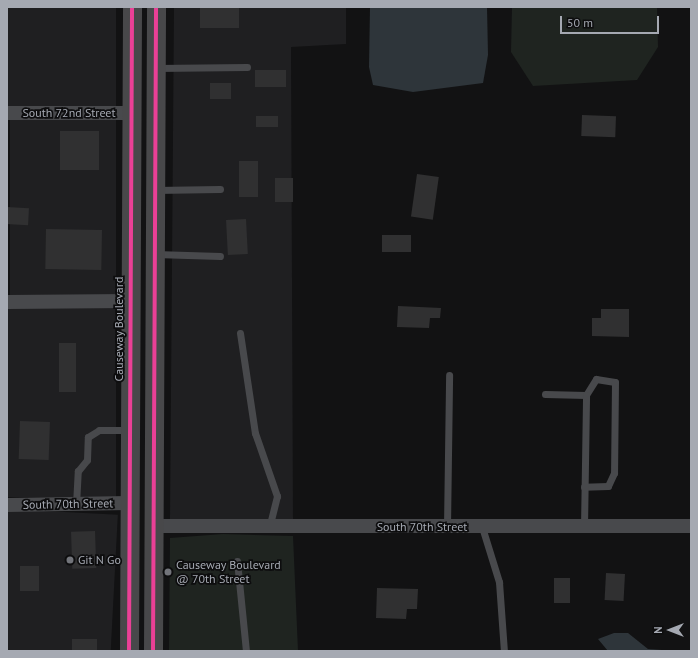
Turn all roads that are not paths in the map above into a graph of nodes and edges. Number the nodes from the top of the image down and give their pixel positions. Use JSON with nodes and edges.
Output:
{"nodes":[{"id":1,"x":132,"y":7,"type":"edge"},
{"id":2,"x":156,"y":7,"type":"edge"},
{"id":3,"x":247,"y":67,"type":"dead end"},
{"id":4,"x":156,"y":68,"type":"junction"},
{"id":5,"x":7,"y":113,"type":"edge"},
{"id":6,"x":132,"y":113,"type":"junction"},
{"id":7,"x":220,"y":189,"type":"dead end"},
{"id":8,"x":155,"y":190,"type":"junction"},
{"id":9,"x":155,"y":254,"type":"junction"},
{"id":10,"x":220,"y":256,"type":"dead end"},
{"id":11,"x":128,"y":301,"type":"junction"},
{"id":12,"x":7,"y":302,"type":"edge"},
{"id":13,"x":240,"y":333,"type":"dead end"},
{"id":14,"x":448,"y":375,"type":"dead end"},
{"id":15,"x":545,"y":394,"type":"dead end"},
{"id":16,"x":586,"y":395,"type":"junction"},
{"id":17,"x":128,"y":430,"type":"junction"},
{"id":18,"x":584,"y":487,"type":"junction"},
{"id":19,"x":129,"y":503,"type":"junction"},
{"id":20,"x":154,"y":503,"type":"junction"},
{"id":21,"x":7,"y":505,"type":"edge"},
{"id":22,"x":76,"y":505,"type":"junction"},
{"id":23,"x":129,"y":526,"type":"junction"},
{"id":24,"x":153,"y":526,"type":"junction"},
{"id":25,"x":691,"y":526,"type":"edge"},
{"id":26,"x":446,"y":527,"type":"junction"},
{"id":27,"x":482,"y":527,"type":"junction"},
{"id":28,"x":584,"y":527,"type":"junction"},
{"id":29,"x":269,"y":528,"type":"junction"},
{"id":30,"x":237,"y":561,"type":"dead end"},
{"id":31,"x":129,"y":651,"type":"edge"},
{"id":32,"x":153,"y":651,"type":"edge"},
{"id":33,"x":246,"y":651,"type":"edge"},
{"id":34,"x":504,"y":651,"type":"edge"}],
"edges":[{"from":1,"to":6,"type":"main road","name":"Causeway Boulevard"},
{"from":2,"to":4,"type":"main road"},
{"from":3,"to":4,"type":"lane"},
{"from":4,"to":8,"type":"main road"},
{"from":5,"to":6,"type":"street","name":"South 72nd Street"},
{"from":6,"to":11,"type":"main road","name":"Causeway Boulevard"},
{"from":7,"to":8,"type":"lane"},
{"from":8,"to":9,"type":"main road"},
{"from":9,"to":10,"type":"lane"},
{"from":9,"to":20,"type":"main road"},
{"from":11,"to":12,"type":"street"},
{"from":11,"to":17,"type":"main road","name":"Causeway Boulevard"},
{"from":13,"to":29,"type":"lane"},
{"from":14,"to":26,"type":"lane"},
{"from":15,"to":16,"type":"lane"},
{"from":16,"to":18,"type":"lane"},
{"from":16,"to":18,"type":"lane"},
{"from":17,"to":19,"type":"main road","name":"Causeway Boulevard"},
{"from":17,"to":22,"type":"lane"},
{"from":18,"to":28,"type":"lane"},
{"from":19,"to":20,"type":"main road"},
{"from":19,"to":22,"type":"street","name":"South 70th Street"},
{"from":19,"to":23,"type":"main road","name":"Causeway Boulevard"},
{"from":20,"to":24,"type":"main road"},
{"from":21,"to":22,"type":"street","name":"South 70th Street"},
{"from":23,"to":24,"type":"main road"},
{"from":23,"to":31,"type":"main road","name":"Causeway Boulevard"},
{"from":24,"to":29,"type":"street","name":"South 70th Street"},
{"from":24,"to":32,"type":"main road"},
{"from":25,"to":28,"type":"street","name":"South 70th Street"},
{"from":26,"to":27,"type":"street","name":"South 70th Street"},
{"from":26,"to":29,"type":"street","name":"South 70th Street"},
{"from":27,"to":28,"type":"street","name":"South 70th Street"},
{"from":27,"to":34,"type":"lane"},
{"from":30,"to":33,"type":"lane"}]}
